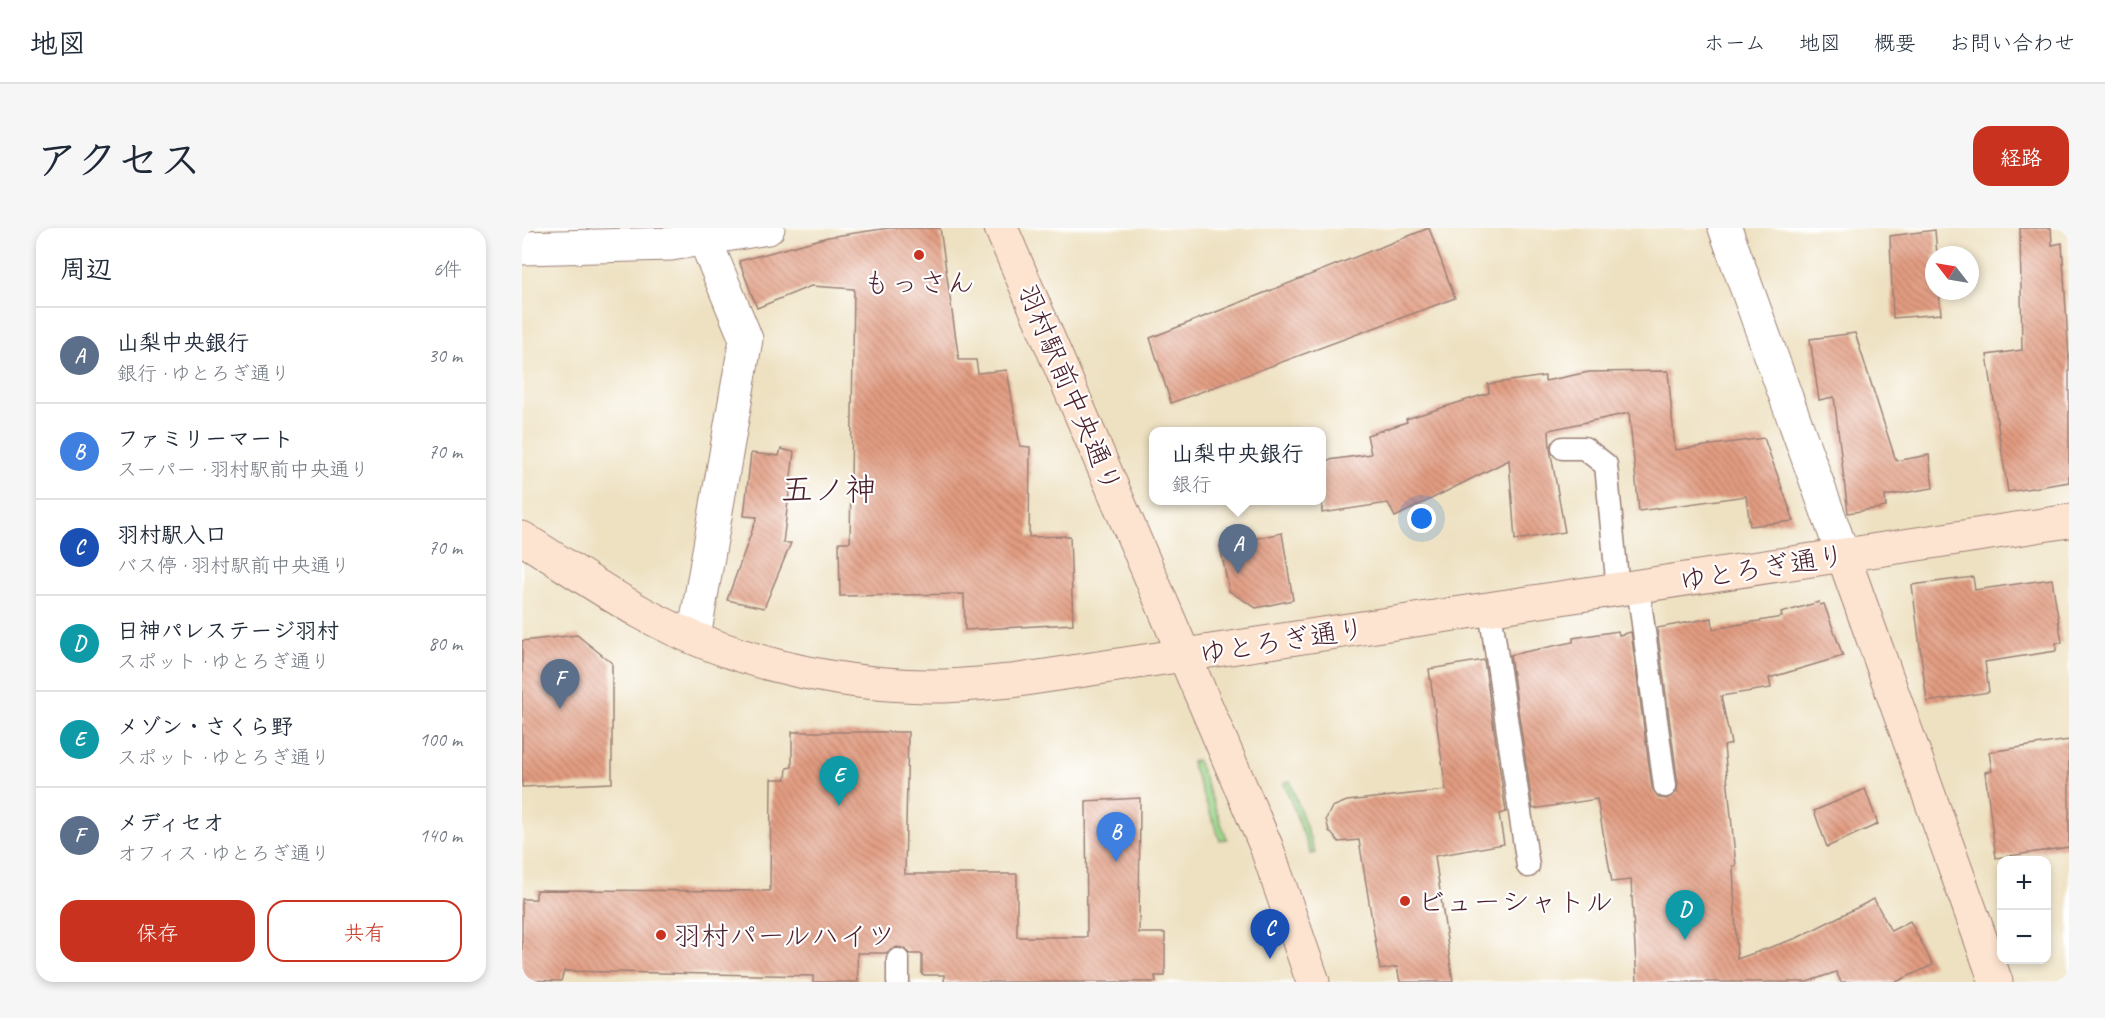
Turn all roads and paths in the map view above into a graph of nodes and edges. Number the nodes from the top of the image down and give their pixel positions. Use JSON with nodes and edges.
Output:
{"nodes":[{"id":1,"x":768,"y":228,"type":"edge"},
{"id":2,"x":1001,"y":228,"type":"edge"},
{"id":3,"x":1725,"y":228,"type":"edge"},
{"id":4,"x":703,"y":234,"type":"edge"},
{"id":5,"x":522,"y":248,"type":"edge"},
{"id":6,"x":1563,"y":448,"type":"dead end"},
{"id":7,"x":2069,"y":521,"type":"edge"},
{"id":8,"x":522,"y":538,"type":"edge"},
{"id":9,"x":1843,"y":555,"type":"junction"},
{"id":10,"x":1628,"y":589,"type":"junction"},
{"id":11,"x":1490,"y":610,"type":"junction"},
{"id":12,"x":694,"y":637,"type":"junction"},
{"id":13,"x":1185,"y":655,"type":"junction"},
{"id":14,"x":1665,"y":786,"type":"dead end"},
{"id":15,"x":1528,"y":866,"type":"dead end"},
{"id":16,"x":1313,"y":982,"type":"edge"},
{"id":17,"x":1996,"y":982,"type":"edge"}],
"edges":[{"from":1,"to":4,"type":"street"},
{"from":2,"to":13,"type":"street","name":"羽村駅前中央通り"},
{"from":3,"to":9,"type":"street"},
{"from":4,"to":5,"type":"street"},
{"from":4,"to":12,"type":"street"},
{"from":6,"to":10,"type":"lane"},
{"from":7,"to":9,"type":"street","name":"ゆとろぎ通り"},
{"from":8,"to":12,"type":"street","name":"ゆとろぎ通り"},
{"from":9,"to":10,"type":"street","name":"ゆとろぎ通り"},
{"from":9,"to":17,"type":"street"},
{"from":10,"to":11,"type":"street","name":"ゆとろぎ通り"},
{"from":10,"to":14,"type":"lane"},
{"from":11,"to":13,"type":"street","name":"ゆとろぎ通り"},
{"from":11,"to":15,"type":"lane"},
{"from":12,"to":13,"type":"street","name":"ゆとろぎ通り"},
{"from":13,"to":16,"type":"street","name":"羽村駅前中央通り"}]}
